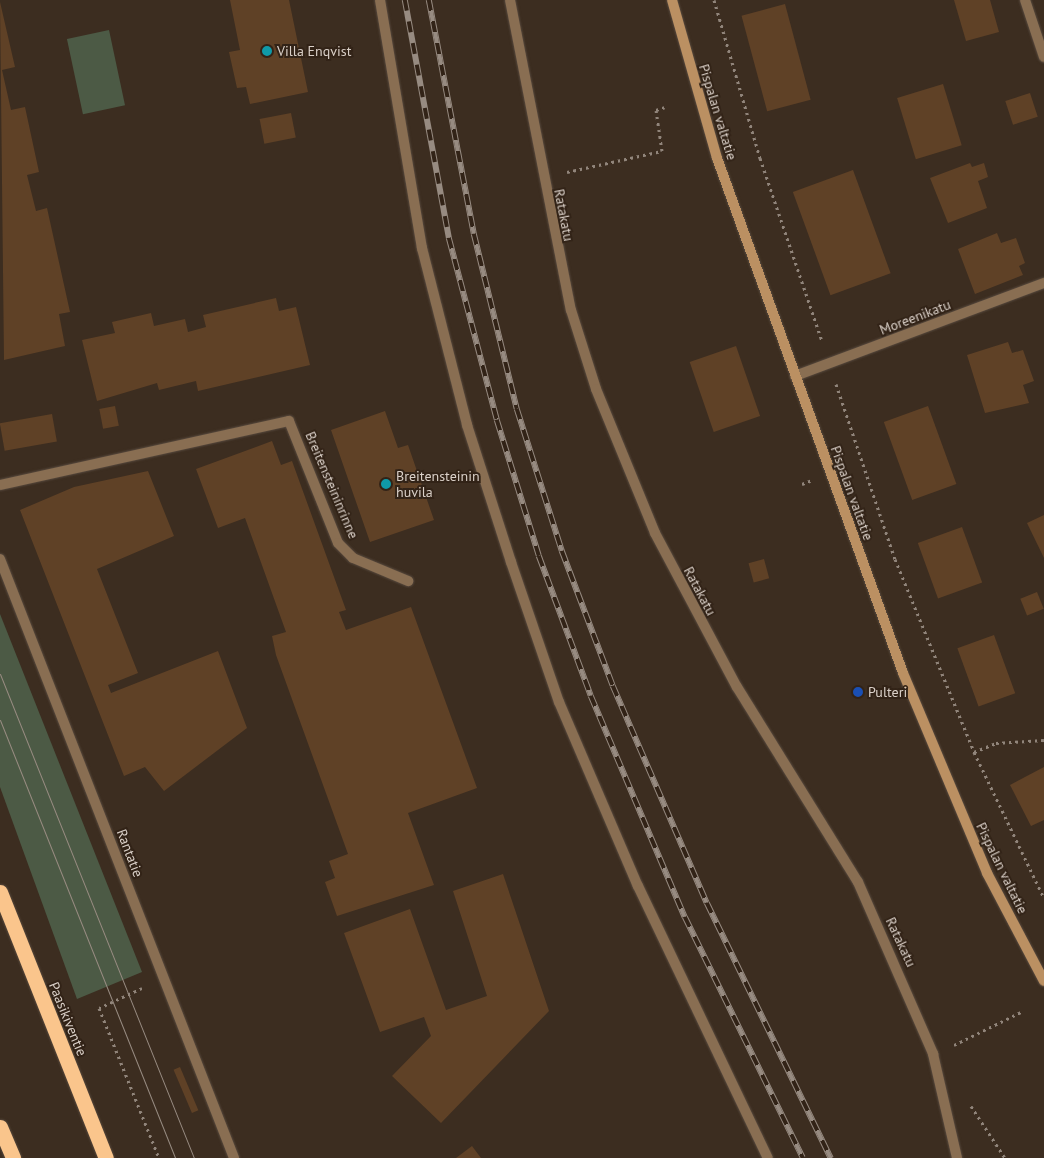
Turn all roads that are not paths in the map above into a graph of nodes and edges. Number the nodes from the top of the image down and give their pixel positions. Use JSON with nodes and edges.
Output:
{"nodes":[{"id":1,"x":380,"y":0,"type":"edge"},
{"id":2,"x":510,"y":0,"type":"edge"},
{"id":3,"x":672,"y":0,"type":"edge"},
{"id":4,"x":1025,"y":0,"type":"edge"},
{"id":5,"x":1044,"y":57,"type":"edge"},
{"id":6,"x":1044,"y":283,"type":"edge"},
{"id":7,"x":795,"y":376,"type":"junction"},
{"id":8,"x":0,"y":485,"type":"edge"},
{"id":9,"x":0,"y":559,"type":"edge"},
{"id":10,"x":408,"y":581,"type":"dead end"},
{"id":11,"x":0,"y":892,"type":"edge"},
{"id":12,"x":1044,"y":981,"type":"edge"},
{"id":13,"x":0,"y":1127,"type":"edge"},
{"id":14,"x":13,"y":1158,"type":"edge"},
{"id":15,"x":106,"y":1158,"type":"edge"},
{"id":16,"x":234,"y":1158,"type":"edge"},
{"id":17,"x":768,"y":1158,"type":"edge"},
{"id":18,"x":957,"y":1158,"type":"edge"}],
"edges":[{"from":1,"to":17,"type":"street"},
{"from":2,"to":18,"type":"street","name":"Ratakatu"},
{"from":3,"to":7,"type":"main road","name":"Pispalan valtatie"},
{"from":4,"to":5,"type":"street"},
{"from":6,"to":7,"type":"street","name":"Moreenikatu"},
{"from":7,"to":12,"type":"main road","name":"Pispalan valtatie"},
{"from":8,"to":10,"type":"street","name":"Breitensteininrinne"},
{"from":9,"to":16,"type":"street","name":"Rantatie"},
{"from":11,"to":15,"type":"highway","name":"Paasikiventie"},
{"from":13,"to":14,"type":"highway"}]}
